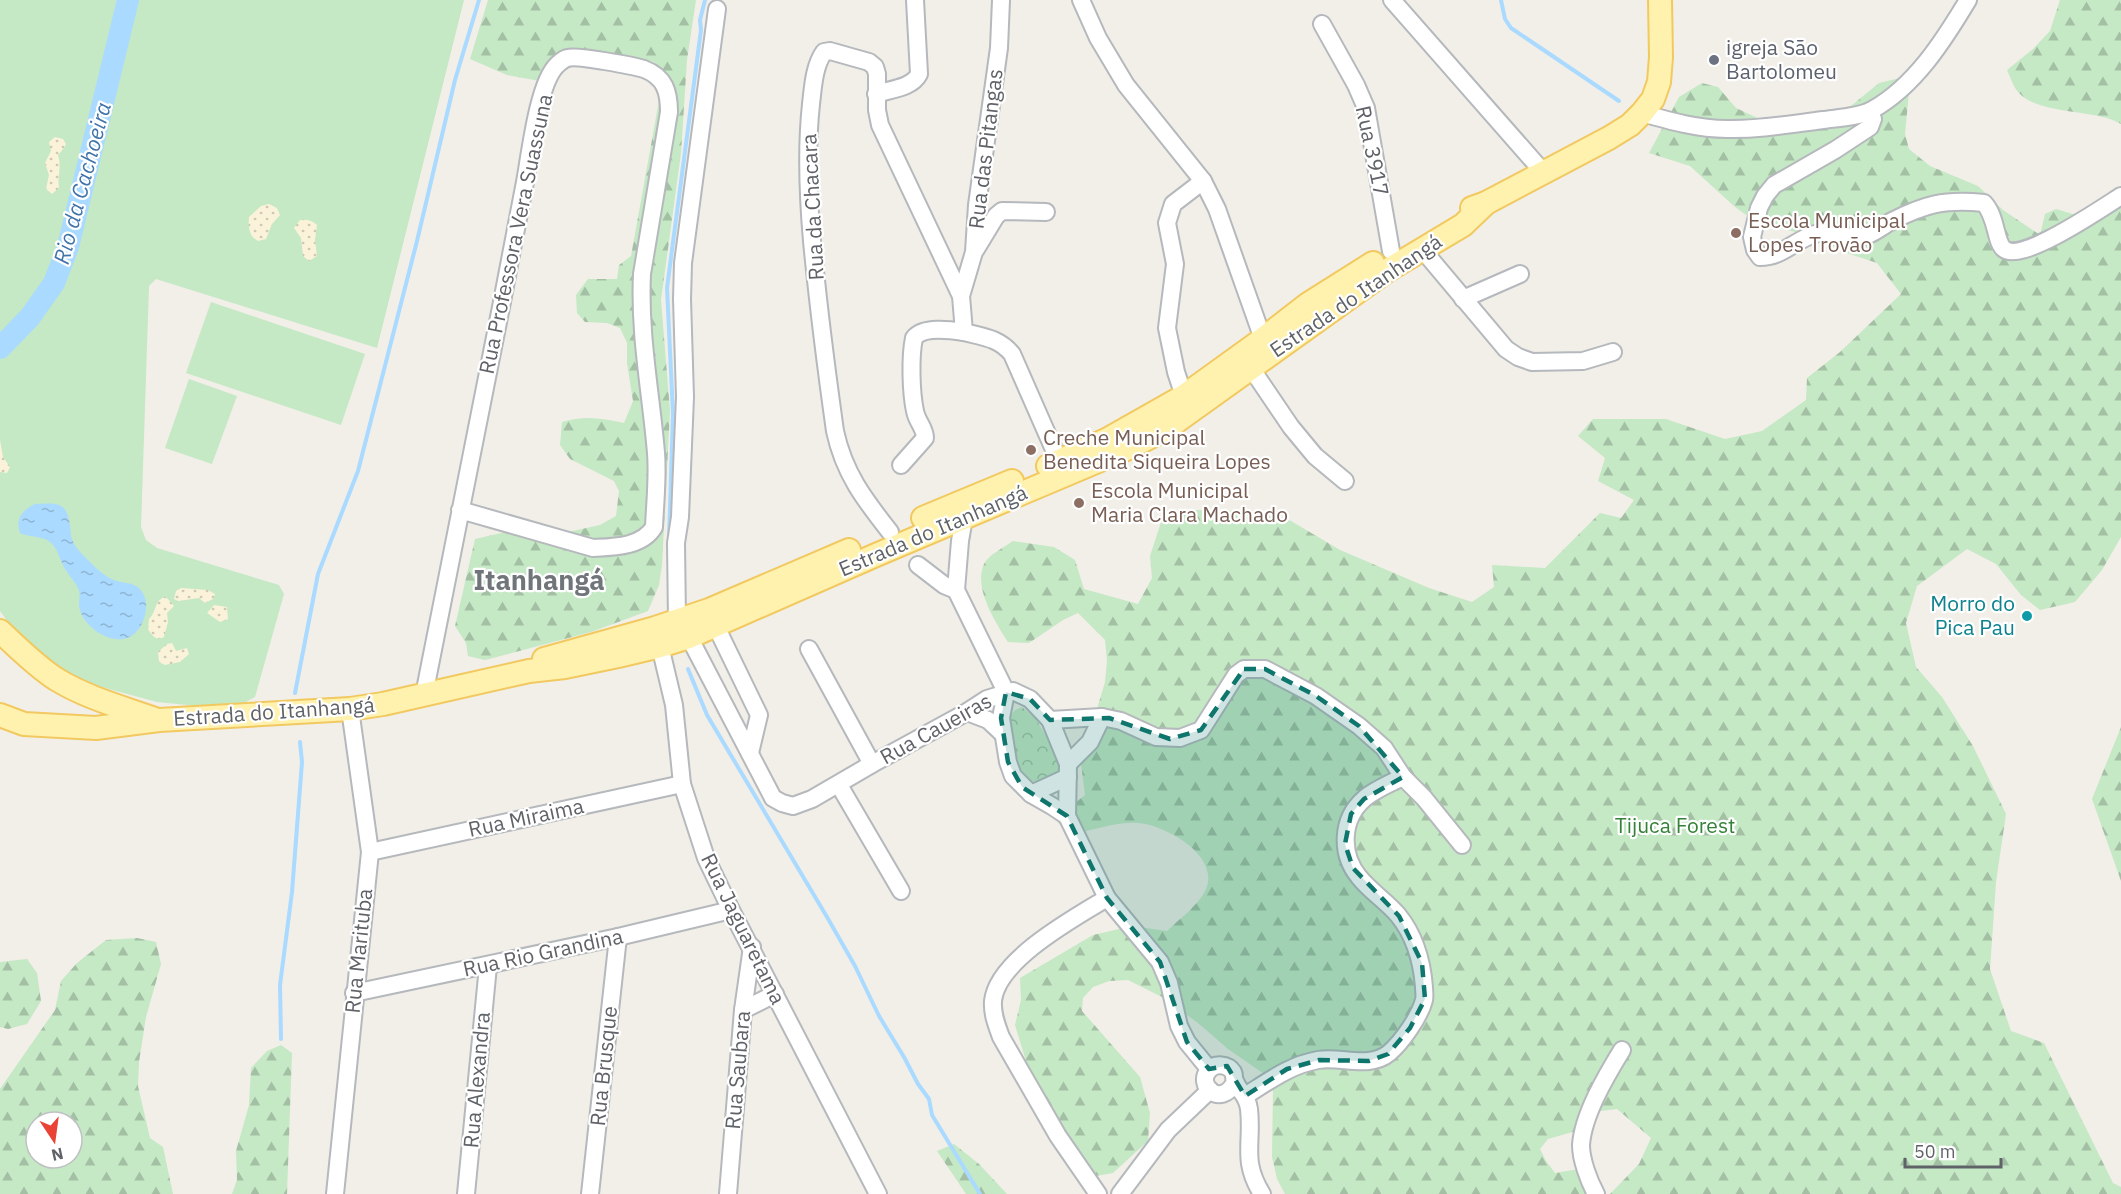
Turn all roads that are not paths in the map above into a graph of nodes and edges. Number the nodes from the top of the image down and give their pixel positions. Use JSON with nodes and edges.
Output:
{"nodes":[{"id":1,"x":915,"y":0,"type":"edge"},
{"id":2,"x":1001,"y":0,"type":"edge"},
{"id":3,"x":1081,"y":0,"type":"edge"},
{"id":4,"x":1392,"y":0,"type":"edge"},
{"id":5,"x":1660,"y":0,"type":"edge"},
{"id":6,"x":1968,"y":0,"type":"edge"},
{"id":7,"x":717,"y":9,"type":"dead end"},
{"id":8,"x":1322,"y":24,"type":"dead end"},
{"id":9,"x":876,"y":94,"type":"junction"},
{"id":10,"x":1870,"y":111,"type":"junction"},
{"id":11,"x":1642,"y":113,"type":"junction"},
{"id":12,"x":1544,"y":173,"type":"junction"},
{"id":13,"x":1203,"y":182,"type":"junction"},
{"id":14,"x":2121,"y":196,"type":"edge"},
{"id":15,"x":1486,"y":203,"type":"junction"},
{"id":16,"x":1046,"y":212,"type":"dead end"},
{"id":17,"x":1422,"y":249,"type":"junction"},
{"id":18,"x":1391,"y":250,"type":"junction"},
{"id":19,"x":974,"y":252,"type":"junction"},
{"id":20,"x":1520,"y":273,"type":"dead end"},
{"id":21,"x":961,"y":296,"type":"junction"},
{"id":22,"x":1464,"y":299,"type":"junction"},
{"id":23,"x":964,"y":332,"type":"junction"},
{"id":24,"x":1263,"y":339,"type":"junction"},
{"id":25,"x":1613,"y":352,"type":"dead end"},
{"id":26,"x":1251,"y":368,"type":"junction"},
{"id":27,"x":1184,"y":396,"type":"junction"},
{"id":28,"x":1059,"y":461,"type":"junction"},
{"id":29,"x":901,"y":465,"type":"dead end"},
{"id":30,"x":1345,"y":481,"type":"dead end"},
{"id":31,"x":460,"y":510,"type":"junction"},
{"id":32,"x":964,"y":518,"type":"junction"},
{"id":33,"x":890,"y":532,"type":"junction"},
{"id":34,"x":918,"y":565,"type":"dead end"},
{"id":35,"x":956,"y":590,"type":"junction"},
{"id":36,"x":712,"y":618,"type":"junction"},
{"id":37,"x":683,"y":629,"type":"junction"},
{"id":38,"x":0,"y":631,"type":"edge"},
{"id":39,"x":660,"y":646,"type":"junction"},
{"id":40,"x":809,"y":649,"type":"dead end"},
{"id":41,"x":529,"y":671,"type":"junction"},
{"id":42,"x":749,"y":692,"type":"junction"},
{"id":43,"x":1006,"y":692,"type":"junction"},
{"id":44,"x":424,"y":695,"type":"junction"},
{"id":45,"x":724,"y":704,"type":"junction"},
{"id":46,"x":350,"y":709,"type":"junction"},
{"id":47,"x":967,"y":712,"type":"junction"},
{"id":48,"x":0,"y":714,"type":"edge"},
{"id":49,"x":1102,"y":717,"type":"junction"},
{"id":50,"x":159,"y":720,"type":"junction"},
{"id":51,"x":1050,"y":720,"type":"junction"},
{"id":52,"x":24,"y":724,"type":"junction"},
{"id":53,"x":0,"y":725,"type":"edge"},
{"id":54,"x":1003,"y":734,"type":"junction"},
{"id":55,"x":750,"y":753,"type":"junction"},
{"id":56,"x":873,"y":764,"type":"junction"},
{"id":57,"x":1068,"y":770,"type":"junction"},
{"id":58,"x":1403,"y":777,"type":"junction"},
{"id":59,"x":682,"y":784,"type":"junction"},
{"id":60,"x":839,"y":785,"type":"junction"},
{"id":61,"x":1031,"y":794,"type":"junction"},
{"id":62,"x":1067,"y":816,"type":"junction"},
{"id":63,"x":1462,"y":845,"type":"dead end"},
{"id":64,"x":370,"y":852,"type":"junction"},
{"id":65,"x":901,"y":891,"type":"dead end"},
{"id":66,"x":1107,"y":898,"type":"junction"},
{"id":67,"x":730,"y":910,"type":"junction"},
{"id":68,"x":618,"y":937,"type":"junction"},
{"id":69,"x":752,"y":947,"type":"junction"},
{"id":70,"x":488,"y":966,"type":"junction"},
{"id":71,"x":354,"y":993,"type":"junction"},
{"id":72,"x":775,"y":994,"type":"junction"},
{"id":73,"x":743,"y":1010,"type":"junction"},
{"id":74,"x":1622,"y":1050,"type":"dead end"},
{"id":75,"x":1209,"y":1069,"type":"junction"},
{"id":76,"x":1240,"y":1089,"type":"junction"},
{"id":77,"x":1210,"y":1090,"type":"junction"},
{"id":78,"x":335,"y":1194,"type":"edge"},
{"id":79,"x":466,"y":1194,"type":"edge"},
{"id":80,"x":590,"y":1194,"type":"edge"},
{"id":81,"x":728,"y":1194,"type":"edge"},
{"id":82,"x":879,"y":1194,"type":"edge"},
{"id":83,"x":1098,"y":1194,"type":"edge"},
{"id":84,"x":1120,"y":1194,"type":"edge"},
{"id":85,"x":1262,"y":1194,"type":"edge"},
{"id":86,"x":1596,"y":1194,"type":"edge"}],
"edges":[{"from":1,"to":9,"type":"street"},
{"from":2,"to":19,"type":"street","name":"Rua das Pitangas"},
{"from":3,"to":13,"type":"street"},
{"from":4,"to":12,"type":"street"},
{"from":5,"to":11,"type":"main road","name":"Estrada do Itanhangá"},
{"from":6,"to":10,"type":"street"},
{"from":7,"to":37,"type":"street"},
{"from":8,"to":18,"type":"street","name":"Rua 3917"},
{"from":9,"to":21,"type":"street","name":"Rua da Chacara"},
{"from":9,"to":33,"type":"street","name":"Rua da Chacara"},
{"from":10,"to":11,"type":"street"},
{"from":10,"to":14,"type":"street"},
{"from":11,"to":12,"type":"main road","name":"Estrada do Itanhangá"},
{"from":12,"to":15,"type":"main road","name":"Estrada do Itanhangá"},
{"from":13,"to":24,"type":"street"},
{"from":13,"to":27,"type":"street"},
{"from":15,"to":17,"type":"main road","name":"Estrada do Itanhangá"},
{"from":15,"to":18,"type":"main road","name":"Estrada do Itanhangá"},
{"from":16,"to":19,"type":"street"},
{"from":17,"to":22,"type":"street"},
{"from":17,"to":26,"type":"main road","name":"Estrada do Itanhangá"},
{"from":18,"to":24,"type":"main road","name":"Estrada do Itanhangá"},
{"from":19,"to":21,"type":"street","name":"Rua das Pitangas"},
{"from":20,"to":22,"type":"street"},
{"from":21,"to":23,"type":"street","name":"Rua da Chacara"},
{"from":22,"to":25,"type":"street"},
{"from":23,"to":28,"type":"street"},
{"from":23,"to":29,"type":"street"},
{"from":24,"to":27,"type":"main road","name":"Estrada do Itanhangá"},
{"from":26,"to":30,"type":"street"},
{"from":26,"to":32,"type":"main road","name":"Estrada do Itanhangá"},
{"from":27,"to":28,"type":"main road","name":"Estrada do Itanhangá"},
{"from":28,"to":33,"type":"main road","name":"Estrada do Itanhangá"},
{"from":31,"to":31,"type":"street","name":"Rua Professora Vera Suassuna"},
{"from":31,"to":44,"type":"street","name":"Rua Professora Vera Suassuna"},
{"from":32,"to":35,"type":"street"},
{"from":32,"to":36,"type":"main road","name":"Estrada do Itanhangá"},
{"from":33,"to":36,"type":"main road","name":"Estrada do Itanhangá"},
{"from":34,"to":35,"type":"street"},
{"from":35,"to":43,"type":"street"},
{"from":36,"to":37,"type":"main road","name":"Estrada do Itanhangá"},
{"from":36,"to":42,"type":"street"},
{"from":37,"to":39,"type":"main road","name":"Estrada do Itanhangá"},
{"from":37,"to":41,"type":"main road","name":"Estrada do Itanhangá"},
{"from":37,"to":45,"type":"street","name":"Rua Caueiras"},
{"from":38,"to":50,"type":"main road"},
{"from":39,"to":41,"type":"main road","name":"Estrada do Itanhangá"},
{"from":39,"to":59,"type":"street","name":"Rua Jaguaretama"},
{"from":40,"to":56,"type":"street"},
{"from":41,"to":44,"type":"main road","name":"Estrada do Itanhangá"},
{"from":42,"to":45,"type":"street"},
{"from":42,"to":55,"type":"street"},
{"from":43,"to":47,"type":"street","name":"Rua Caueiras"},
{"from":43,"to":51,"type":"street","name":"Rua Caueiras"},
{"from":43,"to":54,"type":"street"},
{"from":44,"to":46,"type":"main road","name":"Estrada do Itanhangá"},
{"from":45,"to":55,"type":"street","name":"Rua Caueiras"},
{"from":46,"to":50,"type":"main road","name":"Estrada do Itanhangá"},
{"from":46,"to":64,"type":"street","name":"Rua Marituba"},
{"from":47,"to":54,"type":"street"},
{"from":47,"to":56,"type":"street","name":"Rua Caueiras"},
{"from":48,"to":52,"type":"main road"},
{"from":49,"to":51,"type":"street"},
{"from":49,"to":57,"type":"street"},
{"from":49,"to":58,"type":"street"},
{"from":50,"to":52,"type":"main road","name":"Estrada do Itanhangá"},
{"from":51,"to":57,"type":"street","name":"Rua Caueiras"},
{"from":52,"to":53,"type":"main road"},
{"from":54,"to":61,"type":"street"},
{"from":55,"to":60,"type":"street","name":"Rua Caueiras"},
{"from":56,"to":60,"type":"street","name":"Rua Caueiras"},
{"from":57,"to":61,"type":"street"},
{"from":57,"to":62,"type":"street","name":"Rua Caueiras"},
{"from":58,"to":63,"type":"street"},
{"from":58,"to":76,"type":"street"},
{"from":59,"to":64,"type":"street","name":"Rua Miraima"},
{"from":59,"to":67,"type":"street","name":"Rua Jaguaretama"},
{"from":60,"to":65,"type":"street"},
{"from":61,"to":62,"type":"street"},
{"from":62,"to":66,"type":"street"},
{"from":64,"to":71,"type":"street","name":"Rua Marituba"},
{"from":66,"to":75,"type":"street"},
{"from":66,"to":83,"type":"street"},
{"from":67,"to":68,"type":"street","name":"Rua Rio Grandina"},
{"from":67,"to":69,"type":"street","name":"Rua Jaguaretama"},
{"from":68,"to":70,"type":"street","name":"Rua Rio Grandina"},
{"from":68,"to":80,"type":"street","name":"Rua Brusque"},
{"from":69,"to":72,"type":"street","name":"Rua Jaguaretama"},
{"from":69,"to":73,"type":"street","name":"Rua Saubara"},
{"from":70,"to":71,"type":"street","name":"Rua Rio Grandina"},
{"from":70,"to":79,"type":"street","name":"Rua Alexandra"},
{"from":71,"to":78,"type":"street","name":"Rua Marituba"},
{"from":72,"to":73,"type":"street"},
{"from":72,"to":82,"type":"street","name":"Rua Jaguaretama"},
{"from":73,"to":81,"type":"street","name":"Rua Saubara"},
{"from":74,"to":86,"type":"street"},
{"from":75,"to":76,"type":"street"},
{"from":75,"to":77,"type":"street"},
{"from":76,"to":77,"type":"street"},
{"from":76,"to":85,"type":"street"},
{"from":77,"to":84,"type":"street"}]}
